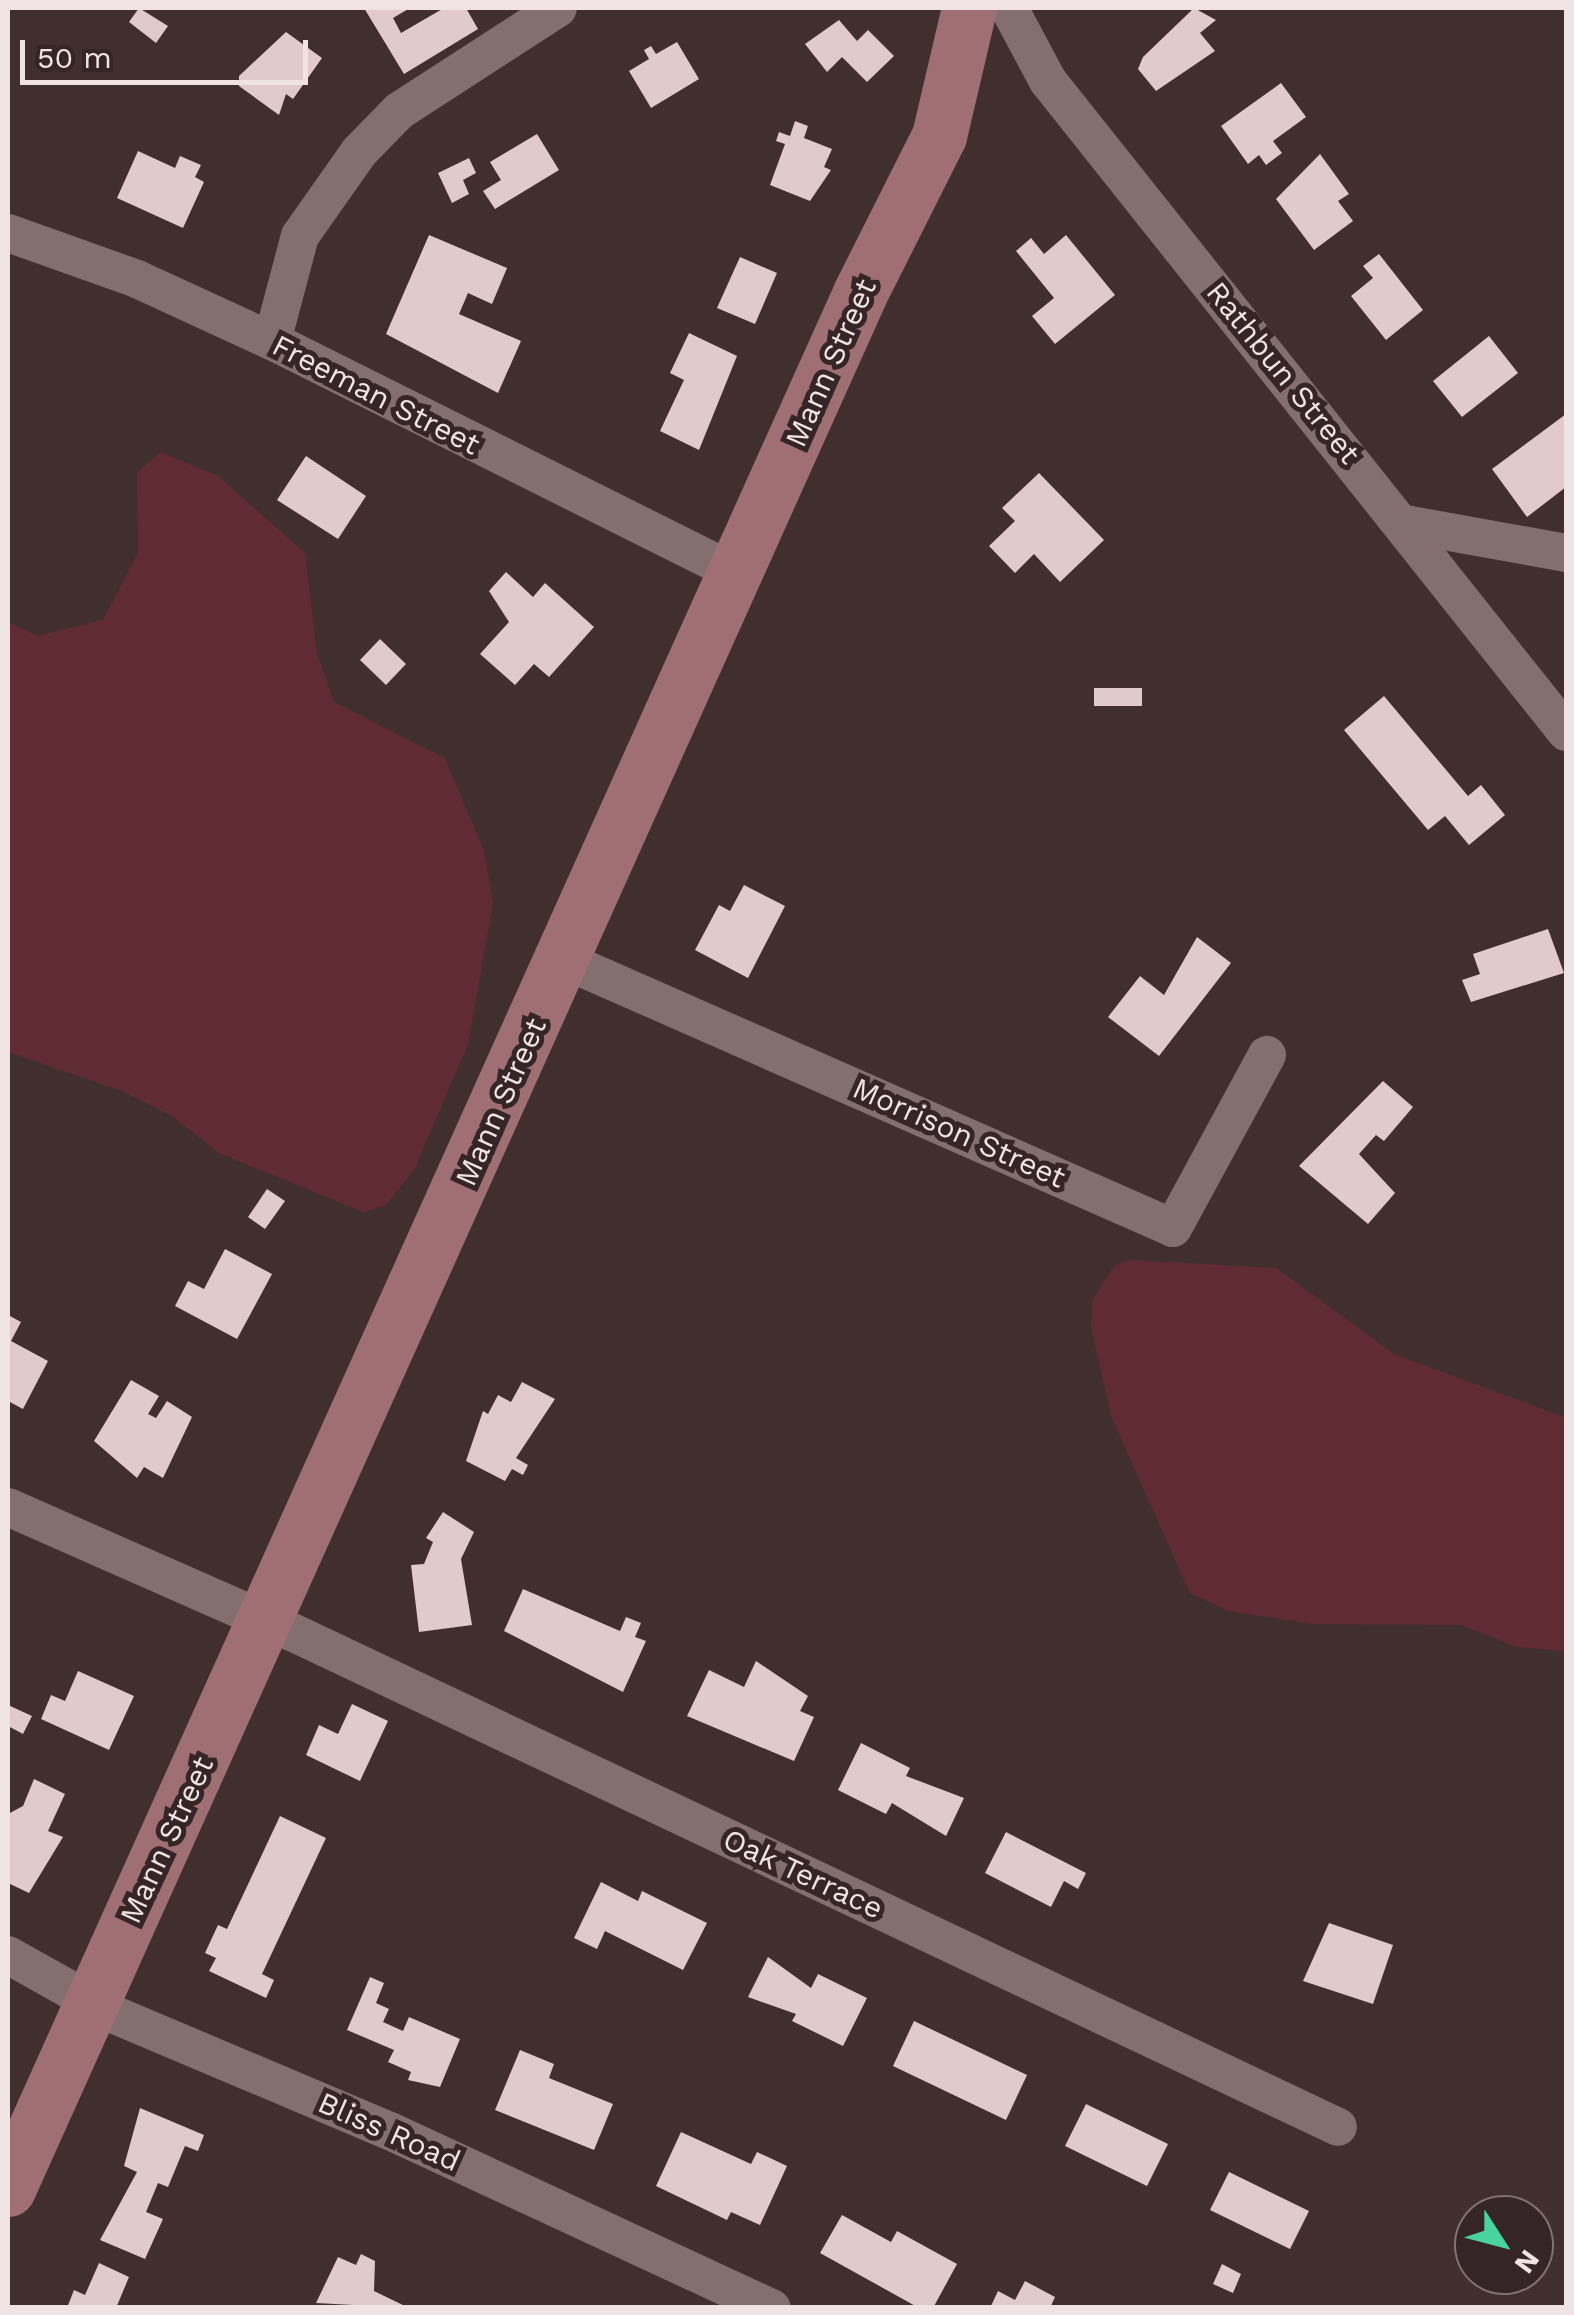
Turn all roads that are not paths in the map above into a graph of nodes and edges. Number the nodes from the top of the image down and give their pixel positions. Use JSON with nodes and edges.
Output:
{"nodes":[{"id":1,"x":558,"y":8,"type":"edge"},
{"id":2,"x":969,"y":8,"type":"edge"},
{"id":3,"x":1009,"y":8,"type":"edge"},
{"id":4,"x":8,"y":233,"type":"edge"},
{"id":5,"x":272,"y":342,"type":"junction"},
{"id":6,"x":1405,"y":524,"type":"junction"},
{"id":7,"x":1566,"y":553,"type":"edge"},
{"id":8,"x":738,"y":574,"type":"junction"},
{"id":9,"x":1566,"y":732,"type":"edge"},
{"id":10,"x":564,"y":960,"type":"junction"},
{"id":11,"x":1267,"y":1055,"type":"dead end"},
{"id":12,"x":8,"y":1507,"type":"edge"},
{"id":13,"x":267,"y":1623,"type":"junction"},
{"id":14,"x":8,"y":1956,"type":"edge"},
{"id":15,"x":93,"y":2001,"type":"junction"},
{"id":16,"x":1338,"y":2127,"type":"dead end"},
{"id":17,"x":8,"y":2189,"type":"edge"},
{"id":18,"x":772,"y":2308,"type":"edge"}],
"edges":[{"from":1,"to":5,"type":"street"},
{"from":2,"to":8,"type":"street","name":"Mann Street"},
{"from":3,"to":6,"type":"street","name":"Rathbun Street"},
{"from":4,"to":5,"type":"street","name":"Freeman Street"},
{"from":5,"to":8,"type":"street","name":"Freeman Street"},
{"from":6,"to":7,"type":"street"},
{"from":6,"to":9,"type":"street","name":"Rathbun Street"},
{"from":8,"to":10,"type":"street","name":"Mann Street"},
{"from":10,"to":11,"type":"street","name":"Morrison Street"},
{"from":10,"to":13,"type":"street","name":"Mann Street"},
{"from":12,"to":13,"type":"street","name":"Oak Terrace"},
{"from":13,"to":15,"type":"street","name":"Mann Street"},
{"from":13,"to":16,"type":"street","name":"Oak Terrace"},
{"from":14,"to":15,"type":"street","name":"Bliss Road"},
{"from":15,"to":17,"type":"street","name":"Mann Street"},
{"from":15,"to":18,"type":"street","name":"Bliss Road"}]}
